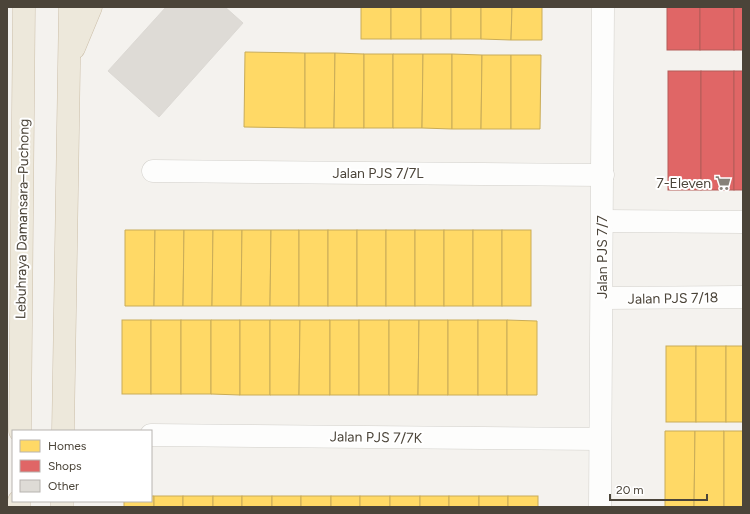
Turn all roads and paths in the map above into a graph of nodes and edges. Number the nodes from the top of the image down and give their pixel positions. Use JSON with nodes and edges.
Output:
{"nodes":[{"id":1,"x":24,"y":7,"type":"edge"},
{"id":2,"x":70,"y":7,"type":"edge"},
{"id":3,"x":91,"y":7,"type":"edge"},
{"id":4,"x":603,"y":7,"type":"edge"},
{"id":5,"x":69,"y":60,"type":"junction"},
{"id":6,"x":152,"y":172,"type":"dead end"},
{"id":7,"x":603,"y":175,"type":"junction"},
{"id":8,"x":603,"y":221,"type":"junction"},
{"id":9,"x":743,"y":222,"type":"edge"},
{"id":10,"x":743,"y":297,"type":"edge"},
{"id":11,"x":602,"y":298,"type":"junction"},
{"id":12,"x":20,"y":430,"type":"edge"},
{"id":13,"x":63,"y":430,"type":"edge"},
{"id":14,"x":152,"y":435,"type":"edge"},
{"id":15,"x":600,"y":439,"type":"junction"},
{"id":16,"x":600,"y":507,"type":"edge"}],
"edges":[{"from":1,"to":12,"type":"highway","name":"Lebuhraya Damansara–Puchong"},
{"from":2,"to":5,"type":"highway"},
{"from":3,"to":5,"type":"highway"},
{"from":4,"to":7,"type":"street","name":"Jalan PJS 7/7"},
{"from":5,"to":13,"type":"highway"},
{"from":6,"to":7,"type":"street","name":"Jalan PJS 7/7L"},
{"from":7,"to":8,"type":"street","name":"Jalan PJS 7/7"},
{"from":8,"to":9,"type":"street"},
{"from":8,"to":11,"type":"street","name":"Jalan PJS 7/7"},
{"from":10,"to":11,"type":"street","name":"Jalan PJS 7/18"},
{"from":11,"to":15,"type":"street","name":"Jalan PJS 7/7"},
{"from":14,"to":15,"type":"street","name":"Jalan PJS 7/7K"},
{"from":15,"to":16,"type":"street","name":"Jalan PJS 7/7"}]}
